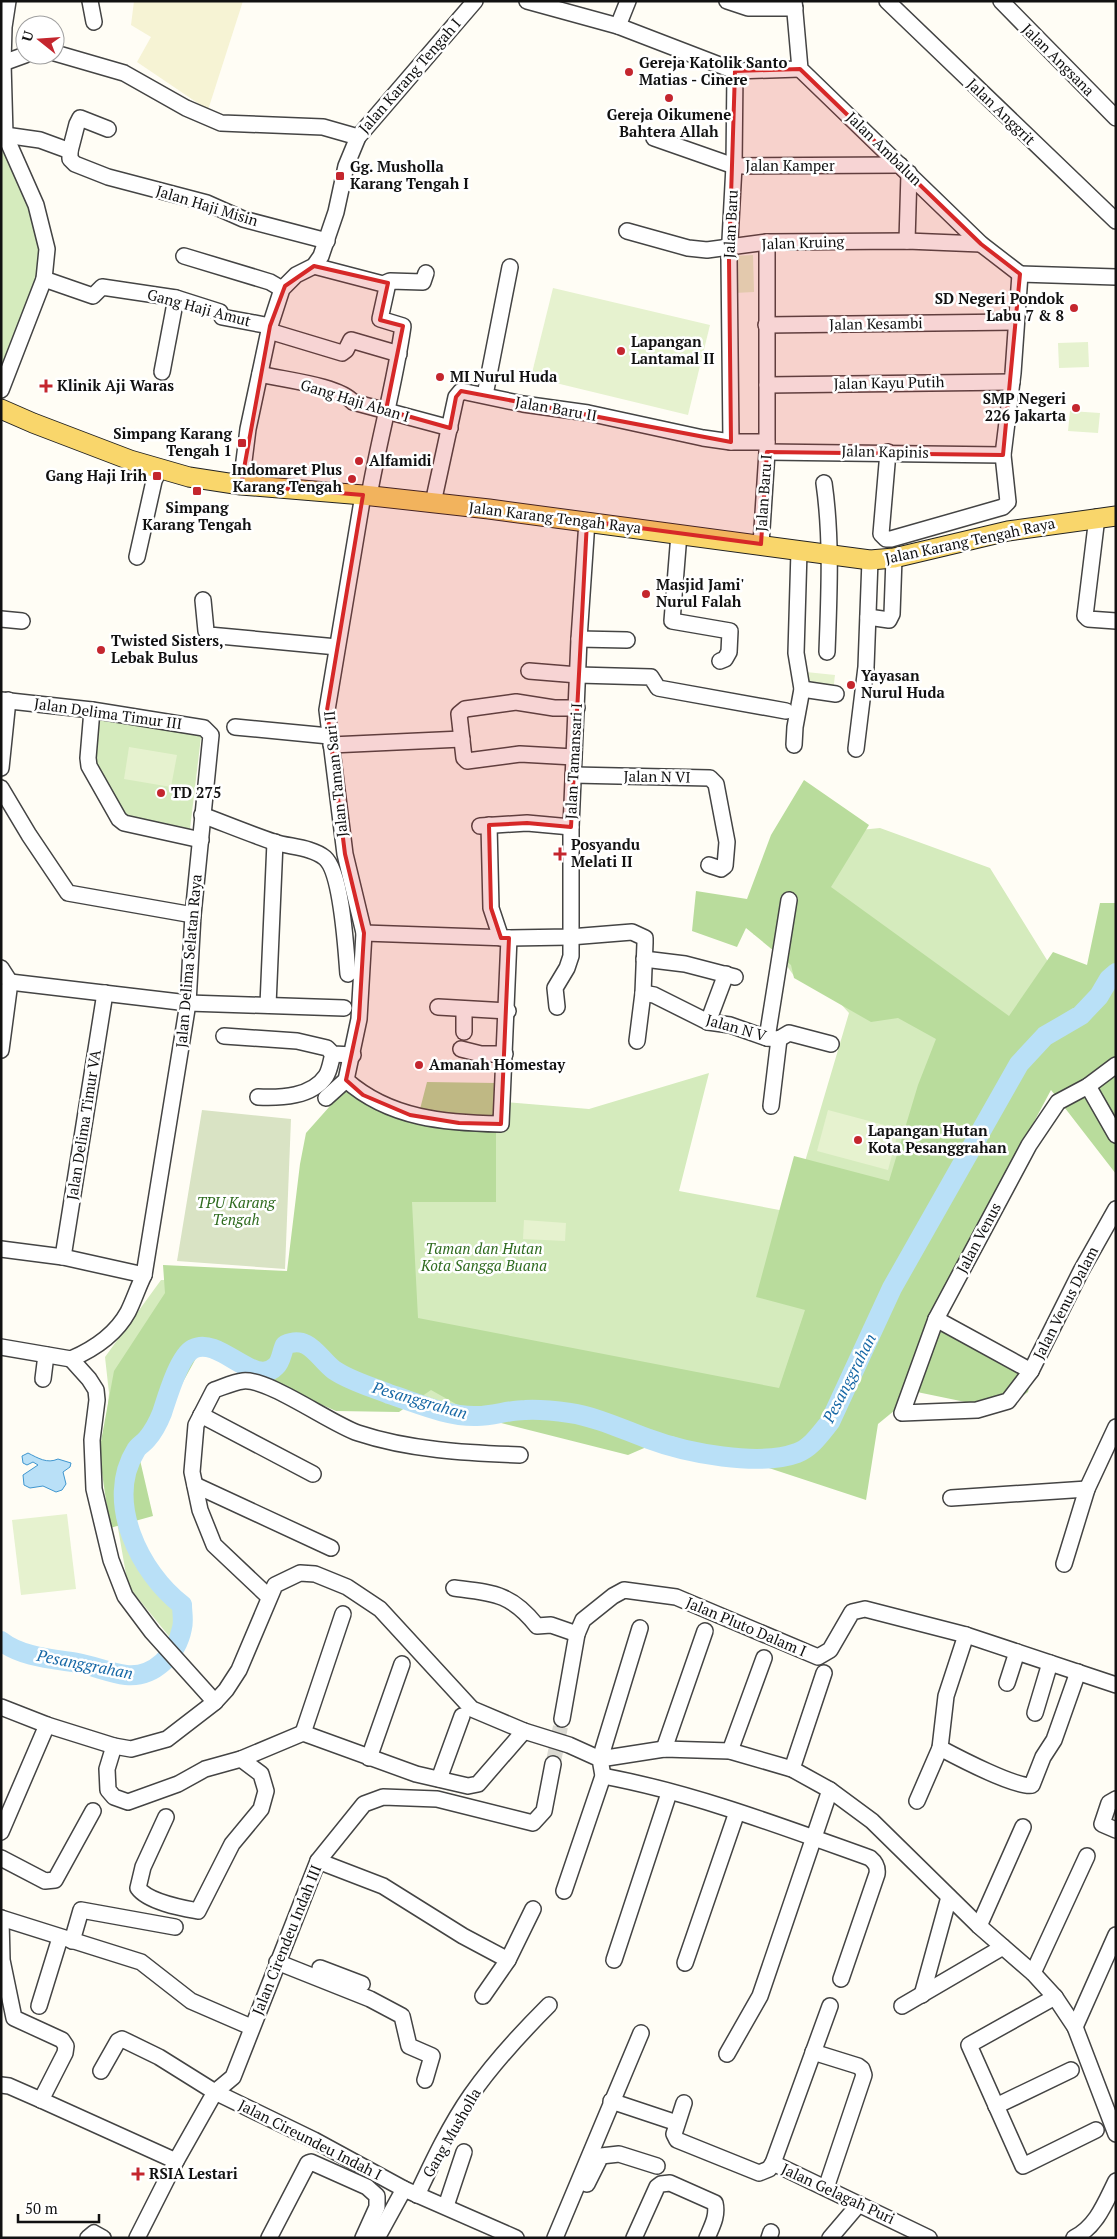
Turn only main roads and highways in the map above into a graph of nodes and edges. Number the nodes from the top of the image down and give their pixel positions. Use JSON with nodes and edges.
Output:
{"nodes":[{"id":1,"x":1,"y":409,"type":"edge"},
{"id":2,"x":1106,"y":516,"type":"edge"}],
"edges":[{"from":1,"to":2,"type":"main road","name":"Jalan Karang Tengah Raya"}]}
